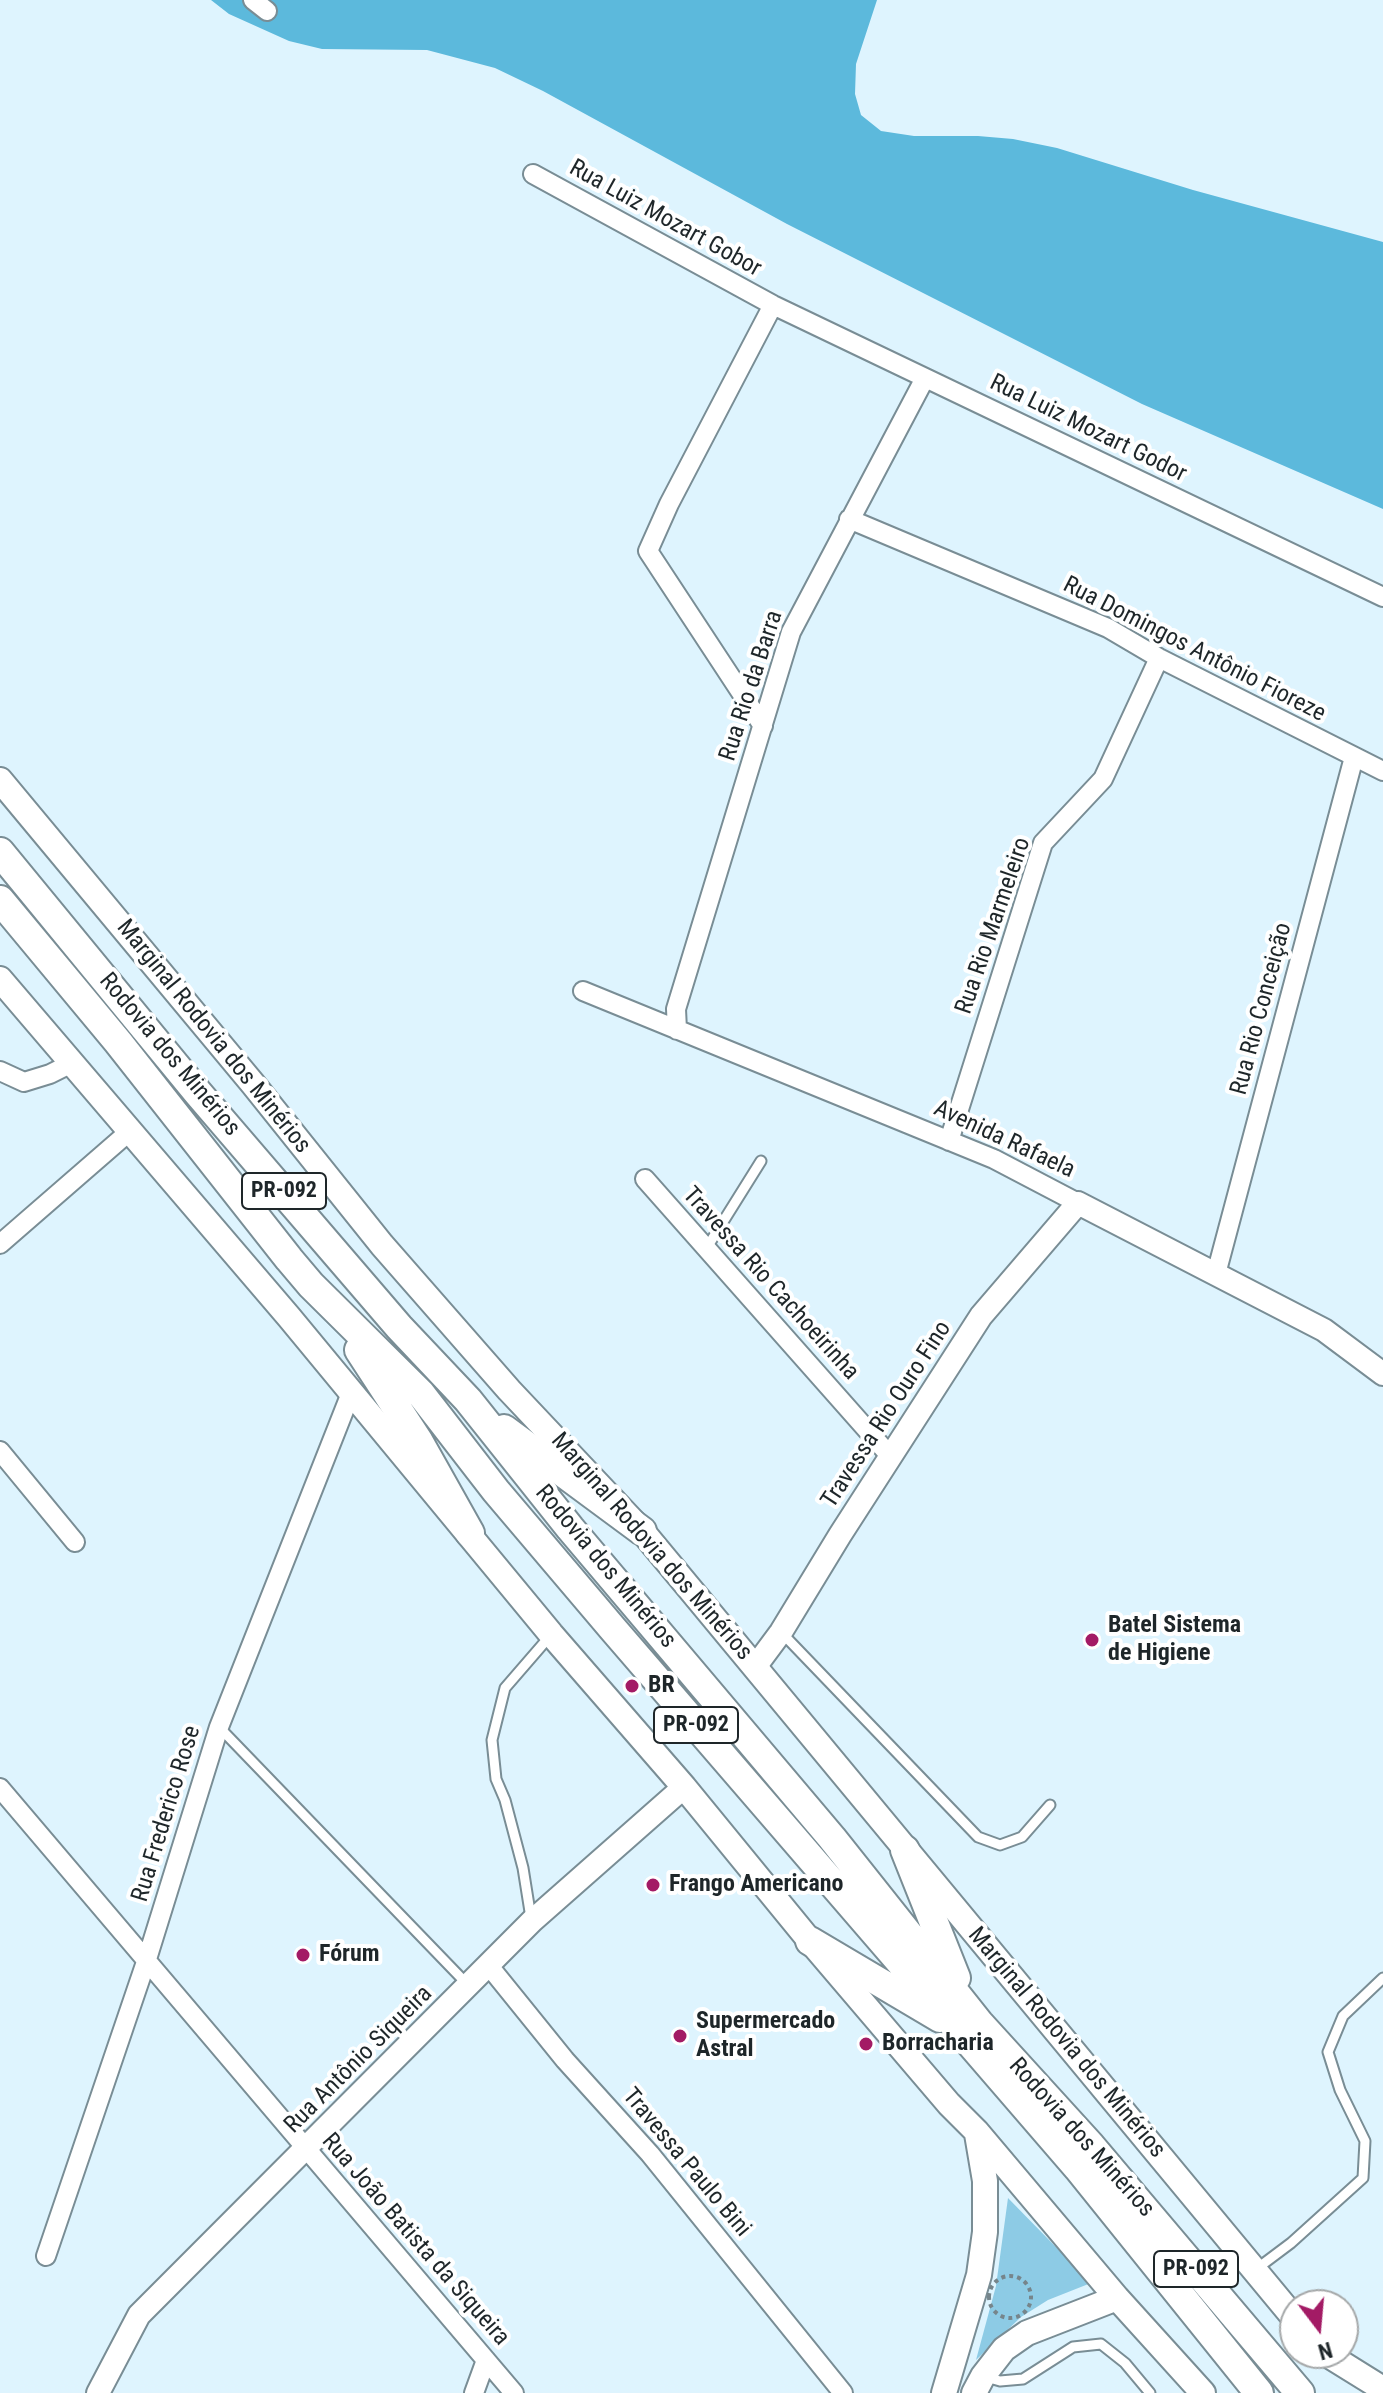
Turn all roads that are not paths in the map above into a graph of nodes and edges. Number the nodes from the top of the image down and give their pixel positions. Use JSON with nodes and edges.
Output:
{"nodes":[{"id":1,"x":533,"y":174,"type":"dead end"},
{"id":2,"x":773,"y":305,"type":"junction"},
{"id":3,"x":925,"y":378,"type":"junction"},
{"id":4,"x":849,"y":519,"type":"junction"},
{"id":5,"x":1383,"y":597,"type":"edge"},
{"id":6,"x":1159,"y":658,"type":"junction"},
{"id":7,"x":763,"y":726,"type":"junction"},
{"id":8,"x":1354,"y":757,"type":"junction"},
{"id":9,"x":1383,"y":771,"type":"edge"},
{"id":10,"x":0,"y":780,"type":"edge"},
{"id":11,"x":0,"y":852,"type":"edge"},
{"id":12,"x":0,"y":900,"type":"edge"},
{"id":13,"x":0,"y":979,"type":"edge"},
{"id":14,"x":583,"y":991,"type":"dead end"},
{"id":15,"x":677,"y":1030,"type":"junction"},
{"id":16,"x":72,"y":1063,"type":"junction"},
{"id":17,"x":0,"y":1071,"type":"edge"},
{"id":18,"x":130,"y":1131,"type":"junction"},
{"id":19,"x":949,"y":1141,"type":"junction"},
{"id":20,"x":761,"y":1161,"type":"dead end"},
{"id":21,"x":645,"y":1179,"type":"dead end"},
{"id":22,"x":1078,"y":1203,"type":"junction"},
{"id":23,"x":0,"y":1244,"type":"edge"},
{"id":24,"x":706,"y":1249,"type":"junction"},
{"id":25,"x":1216,"y":1274,"type":"junction"},
{"id":26,"x":311,"y":1285,"type":"junction"},
{"id":27,"x":1383,"y":1374,"type":"edge"},
{"id":28,"x":351,"y":1393,"type":"junction"},
{"id":29,"x":472,"y":1405,"type":"junction"},
{"id":30,"x":0,"y":1451,"type":"edge"},
{"id":31,"x":891,"y":1457,"type":"junction"},
{"id":32,"x":642,"y":1531,"type":"junction"},
{"id":33,"x":470,"y":1533,"type":"junction"},
{"id":34,"x":75,"y":1542,"type":"dead end"},
{"id":35,"x":781,"y":1632,"type":"junction"},
{"id":36,"x":551,"y":1634,"type":"junction"},
{"id":37,"x":755,"y":1667,"type":"junction"},
{"id":38,"x":219,"y":1727,"type":"junction"},
{"id":39,"x":684,"y":1787,"type":"junction"},
{"id":40,"x":0,"y":1788,"type":"edge"},
{"id":41,"x":1050,"y":1805,"type":"dead end"},
{"id":42,"x":905,"y":1850,"type":"junction"},
{"id":43,"x":532,"y":1921,"type":"junction"},
{"id":44,"x":810,"y":1941,"type":"junction"},
{"id":45,"x":147,"y":1959,"type":"junction"},
{"id":46,"x":489,"y":1966,"type":"junction"},
{"id":47,"x":1383,"y":1978,"type":"edge"},
{"id":48,"x":469,"y":1986,"type":"junction"},
{"id":49,"x":963,"y":2017,"type":"junction"},
{"id":50,"x":977,"y":2132,"type":"junction"},
{"id":51,"x":307,"y":2150,"type":"junction"},
{"id":52,"x":1085,"y":2157,"type":"junction"},
{"id":53,"x":46,"y":2256,"type":"dead end"},
{"id":54,"x":1255,"y":2270,"type":"junction"},
{"id":55,"x":1117,"y":2298,"type":"junction"},
{"id":56,"x":1279,"y":2299,"type":"edge"},
{"id":57,"x":486,"y":2360,"type":"junction"},
{"id":58,"x":1337,"y":2369,"type":"edge"},
{"id":59,"x":1350,"y":2369,"type":"edge"},
{"id":60,"x":978,"y":2384,"type":"edge"},
{"id":61,"x":1383,"y":2389,"type":"edge"},
{"id":62,"x":98,"y":2393,"type":"edge"},
{"id":63,"x":474,"y":2393,"type":"edge"},
{"id":64,"x":514,"y":2393,"type":"edge"},
{"id":65,"x":843,"y":2393,"type":"edge"},
{"id":66,"x":944,"y":2393,"type":"edge"},
{"id":67,"x":1150,"y":2393,"type":"edge"},
{"id":68,"x":1203,"y":2393,"type":"edge"},
{"id":69,"x":1259,"y":2393,"type":"edge"},
{"id":70,"x":1300,"y":2393,"type":"edge"},
{"id":71,"x":1355,"y":2393,"type":"edge"}],
"edges":[{"from":1,"to":2,"type":"street","name":"Rua Luiz Mozart Gobor"},
{"from":2,"to":3,"type":"street","name":"Rua Luiz Mozart Godor"},
{"from":2,"to":7,"type":"street"},
{"from":3,"to":4,"type":"street","name":"Rua Rio da Barra"},
{"from":3,"to":5,"type":"street","name":"Rua Luiz Mozart Godor"},
{"from":4,"to":6,"type":"street","name":"Rua Domingos Antônio Fioreze"},
{"from":4,"to":7,"type":"street","name":"Rua Rio da Barra"},
{"from":6,"to":8,"type":"street","name":"Rua Domingos Antônio Fioreze"},
{"from":6,"to":19,"type":"street","name":"Rua Rio Marmeleiro"},
{"from":7,"to":15,"type":"street","name":"Rua Rio da Barra"},
{"from":8,"to":9,"type":"street","name":"Rua Domingos Antônio Fioreze"},
{"from":8,"to":25,"type":"street","name":"Rua Rio Conceição"},
{"from":10,"to":32,"type":"main road","name":"Marginal Rodovia dos Minérios"},
{"from":11,"to":29,"type":"main road","name":"Rodovia dos Minérios","number":"PR-092"},
{"from":12,"to":26,"type":"main road","name":"Rodovia dos Minérios","number":"PR-092"},
{"from":13,"to":16,"type":"main road"},
{"from":14,"to":15,"type":"street","name":"Avenida Rafaela"},
{"from":15,"to":19,"type":"street","name":"Avenida Rafaela"},
{"from":16,"to":17,"type":"street"},
{"from":16,"to":18,"type":"main road"},
{"from":18,"to":23,"type":"street"},
{"from":18,"to":28,"type":"main road"},
{"from":19,"to":22,"type":"street","name":"Avenida Rafaela"},
{"from":20,"to":24,"type":"lane"},
{"from":21,"to":24,"type":"street","name":"Travessa Rio Cachoeirinha"},
{"from":22,"to":25,"type":"street","name":"Avenida Rafaela"},
{"from":22,"to":31,"type":"street","name":"Travessa Rio Ouro Fino"},
{"from":24,"to":31,"type":"street","name":"Travessa Rio Cachoeirinha"},
{"from":25,"to":27,"type":"street","name":"Avenida Rafaela"},
{"from":26,"to":33,"type":"main road"},
{"from":26,"to":49,"type":"main road","name":"Rodovia dos Minérios","number":"PR-092"},
{"from":28,"to":33,"type":"main road"},
{"from":28,"to":38,"type":"street","name":"Rua Frederico Rose"},
{"from":29,"to":32,"type":"main road"},
{"from":29,"to":49,"type":"main road","name":"Rodovia dos Minérios","number":"PR-092"},
{"from":30,"to":34,"type":"street"},
{"from":31,"to":35,"type":"street","name":"Travessa Rio Ouro Fino"},
{"from":32,"to":37,"type":"main road","name":"Marginal Rodovia dos Minérios"},
{"from":33,"to":36,"type":"main road"},
{"from":35,"to":37,"type":"street","name":"Travessa Rio Ouro Fino"},
{"from":35,"to":41,"type":"lane"},
{"from":36,"to":39,"type":"main road"},
{"from":36,"to":43,"type":"lane"},
{"from":37,"to":42,"type":"main road","name":"Marginal Rodovia dos Minérios"},
{"from":38,"to":45,"type":"street","name":"Rua Frederico Rose"},
{"from":38,"to":48,"type":"lane"},
{"from":39,"to":43,"type":"street","name":"Rua Antônio Siqueira"},
{"from":39,"to":44,"type":"main road"},
{"from":40,"to":45,"type":"street","name":"Rua João Batista da Siqueira"},
{"from":42,"to":49,"type":"main road"},
{"from":42,"to":54,"type":"main road","name":"Marginal Rodovia dos Minérios"},
{"from":43,"to":46,"type":"street","name":"Rua Antônio Siqueira"},
{"from":44,"to":49,"type":"main road"},
{"from":44,"to":50,"type":"main road"},
{"from":45,"to":51,"type":"street","name":"Rua João Batista da Siqueira"},
{"from":45,"to":53,"type":"street","name":"Rua Frederico Rose"},
{"from":46,"to":48,"type":"street","name":"Rua Antônio Siqueira"},
{"from":46,"to":65,"type":"street","name":"Travessa Paulo Bini"},
{"from":47,"to":54,"type":"lane"},
{"from":48,"to":51,"type":"street","name":"Rua Antônio Siqueira"},
{"from":49,"to":52,"type":"main road","name":"Rodovia dos Minérios","number":"PR-092"},
{"from":50,"to":55,"type":"main road","number":"PR-092"},
{"from":50,"to":66,"type":"main road"},
{"from":51,"to":57,"type":"street","name":"Rua João Batista da Siqueira"},
{"from":51,"to":62,"type":"street","name":"Rua Antônio Siqueira"},
{"from":52,"to":69,"type":"main road","name":"Rodovia dos Minérios","number":"PR-092"},
{"from":52,"to":70,"type":"main road","name":"Rodovia dos Minérios","number":"PR-092"},
{"from":54,"to":56,"type":"main road","name":"Marginal Rodovia dos Minérios"},
{"from":55,"to":60,"type":"main road"},
{"from":55,"to":68,"type":"main road","number":"PR-092"},
{"from":57,"to":63,"type":"street"},
{"from":57,"to":64,"type":"street","name":"Rua João Batista da Siqueira"},
{"from":58,"to":71,"type":"main road"},
{"from":59,"to":61,"type":"main road"},
{"from":60,"to":67,"type":"lane"}]}
